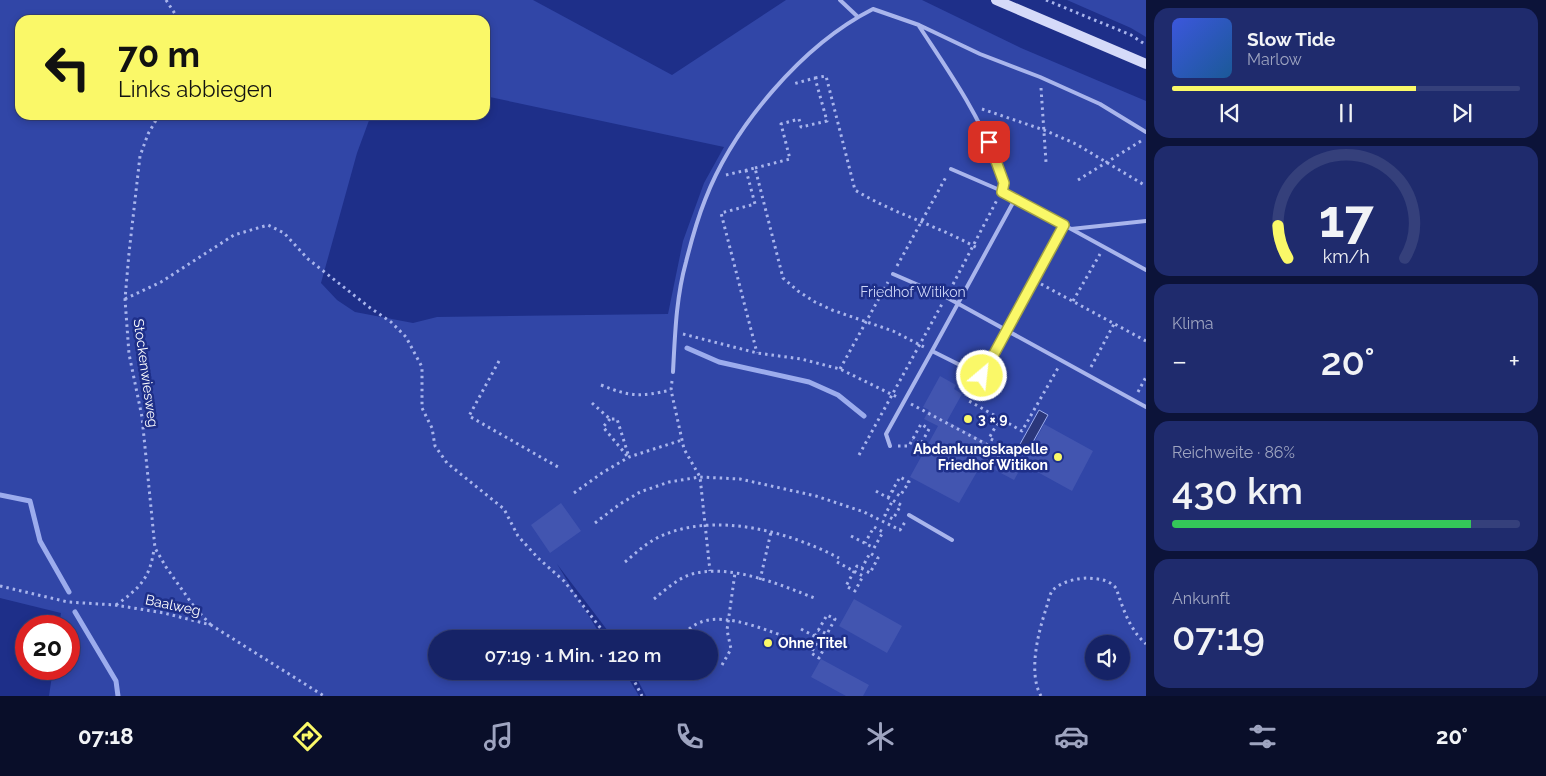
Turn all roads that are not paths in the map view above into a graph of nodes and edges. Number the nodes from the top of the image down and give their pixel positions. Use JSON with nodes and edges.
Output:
{"nodes":[{"id":1,"x":840,"y":0,"type":"edge"},
{"id":2,"x":996,"y":0,"type":"edge"},
{"id":3,"x":858,"y":17,"type":"junction"},
{"id":4,"x":919,"y":25,"type":"junction"},
{"id":5,"x":1146,"y":64,"type":"edge"},
{"id":6,"x":1146,"y":132,"type":"edge"},
{"id":7,"x":951,"y":168,"type":"dead end"},
{"id":8,"x":1002,"y":192,"type":"junction"},
{"id":9,"x":1016,"y":199,"type":"junction"},
{"id":10,"x":1146,"y":221,"type":"edge"},
{"id":11,"x":1064,"y":225,"type":"junction"},
{"id":12,"x":1071,"y":229,"type":"junction"},
{"id":13,"x":1146,"y":270,"type":"edge"},
{"id":14,"x":893,"y":274,"type":"dead end"},
{"id":15,"x":958,"y":303,"type":"junction"},
{"id":16,"x":1007,"y":330,"type":"junction"},
{"id":17,"x":932,"y":351,"type":"junction"},
{"id":18,"x":673,"y":372,"type":"road end"},
{"id":19,"x":1146,"y":407,"type":"edge"},
{"id":20,"x":890,"y":446,"type":"road end"},
{"id":21,"x":909,"y":515,"type":"dead end"},
{"id":22,"x":952,"y":540,"type":"dead end"}],
"edges":[{"from":1,"to":3,"type":"lane"},
{"from":2,"to":5,"type":"main road"},
{"from":3,"to":4,"type":"lane"},
{"from":3,"to":18,"type":"lane"},
{"from":4,"to":6,"type":"lane"},
{"from":4,"to":8,"type":"lane"},
{"from":7,"to":8,"type":"lane"},
{"from":8,"to":9,"type":"lane"},
{"from":9,"to":11,"type":"lane"},
{"from":9,"to":15,"type":"lane"},
{"from":10,"to":12,"type":"lane"},
{"from":11,"to":12,"type":"lane"},
{"from":11,"to":16,"type":"lane"},
{"from":12,"to":13,"type":"lane"},
{"from":14,"to":15,"type":"lane"},
{"from":15,"to":16,"type":"lane"},
{"from":15,"to":17,"type":"lane"},
{"from":16,"to":17,"type":"lane"},
{"from":16,"to":19,"type":"lane"},
{"from":17,"to":20,"type":"lane"},
{"from":21,"to":22,"type":"lane"}]}
